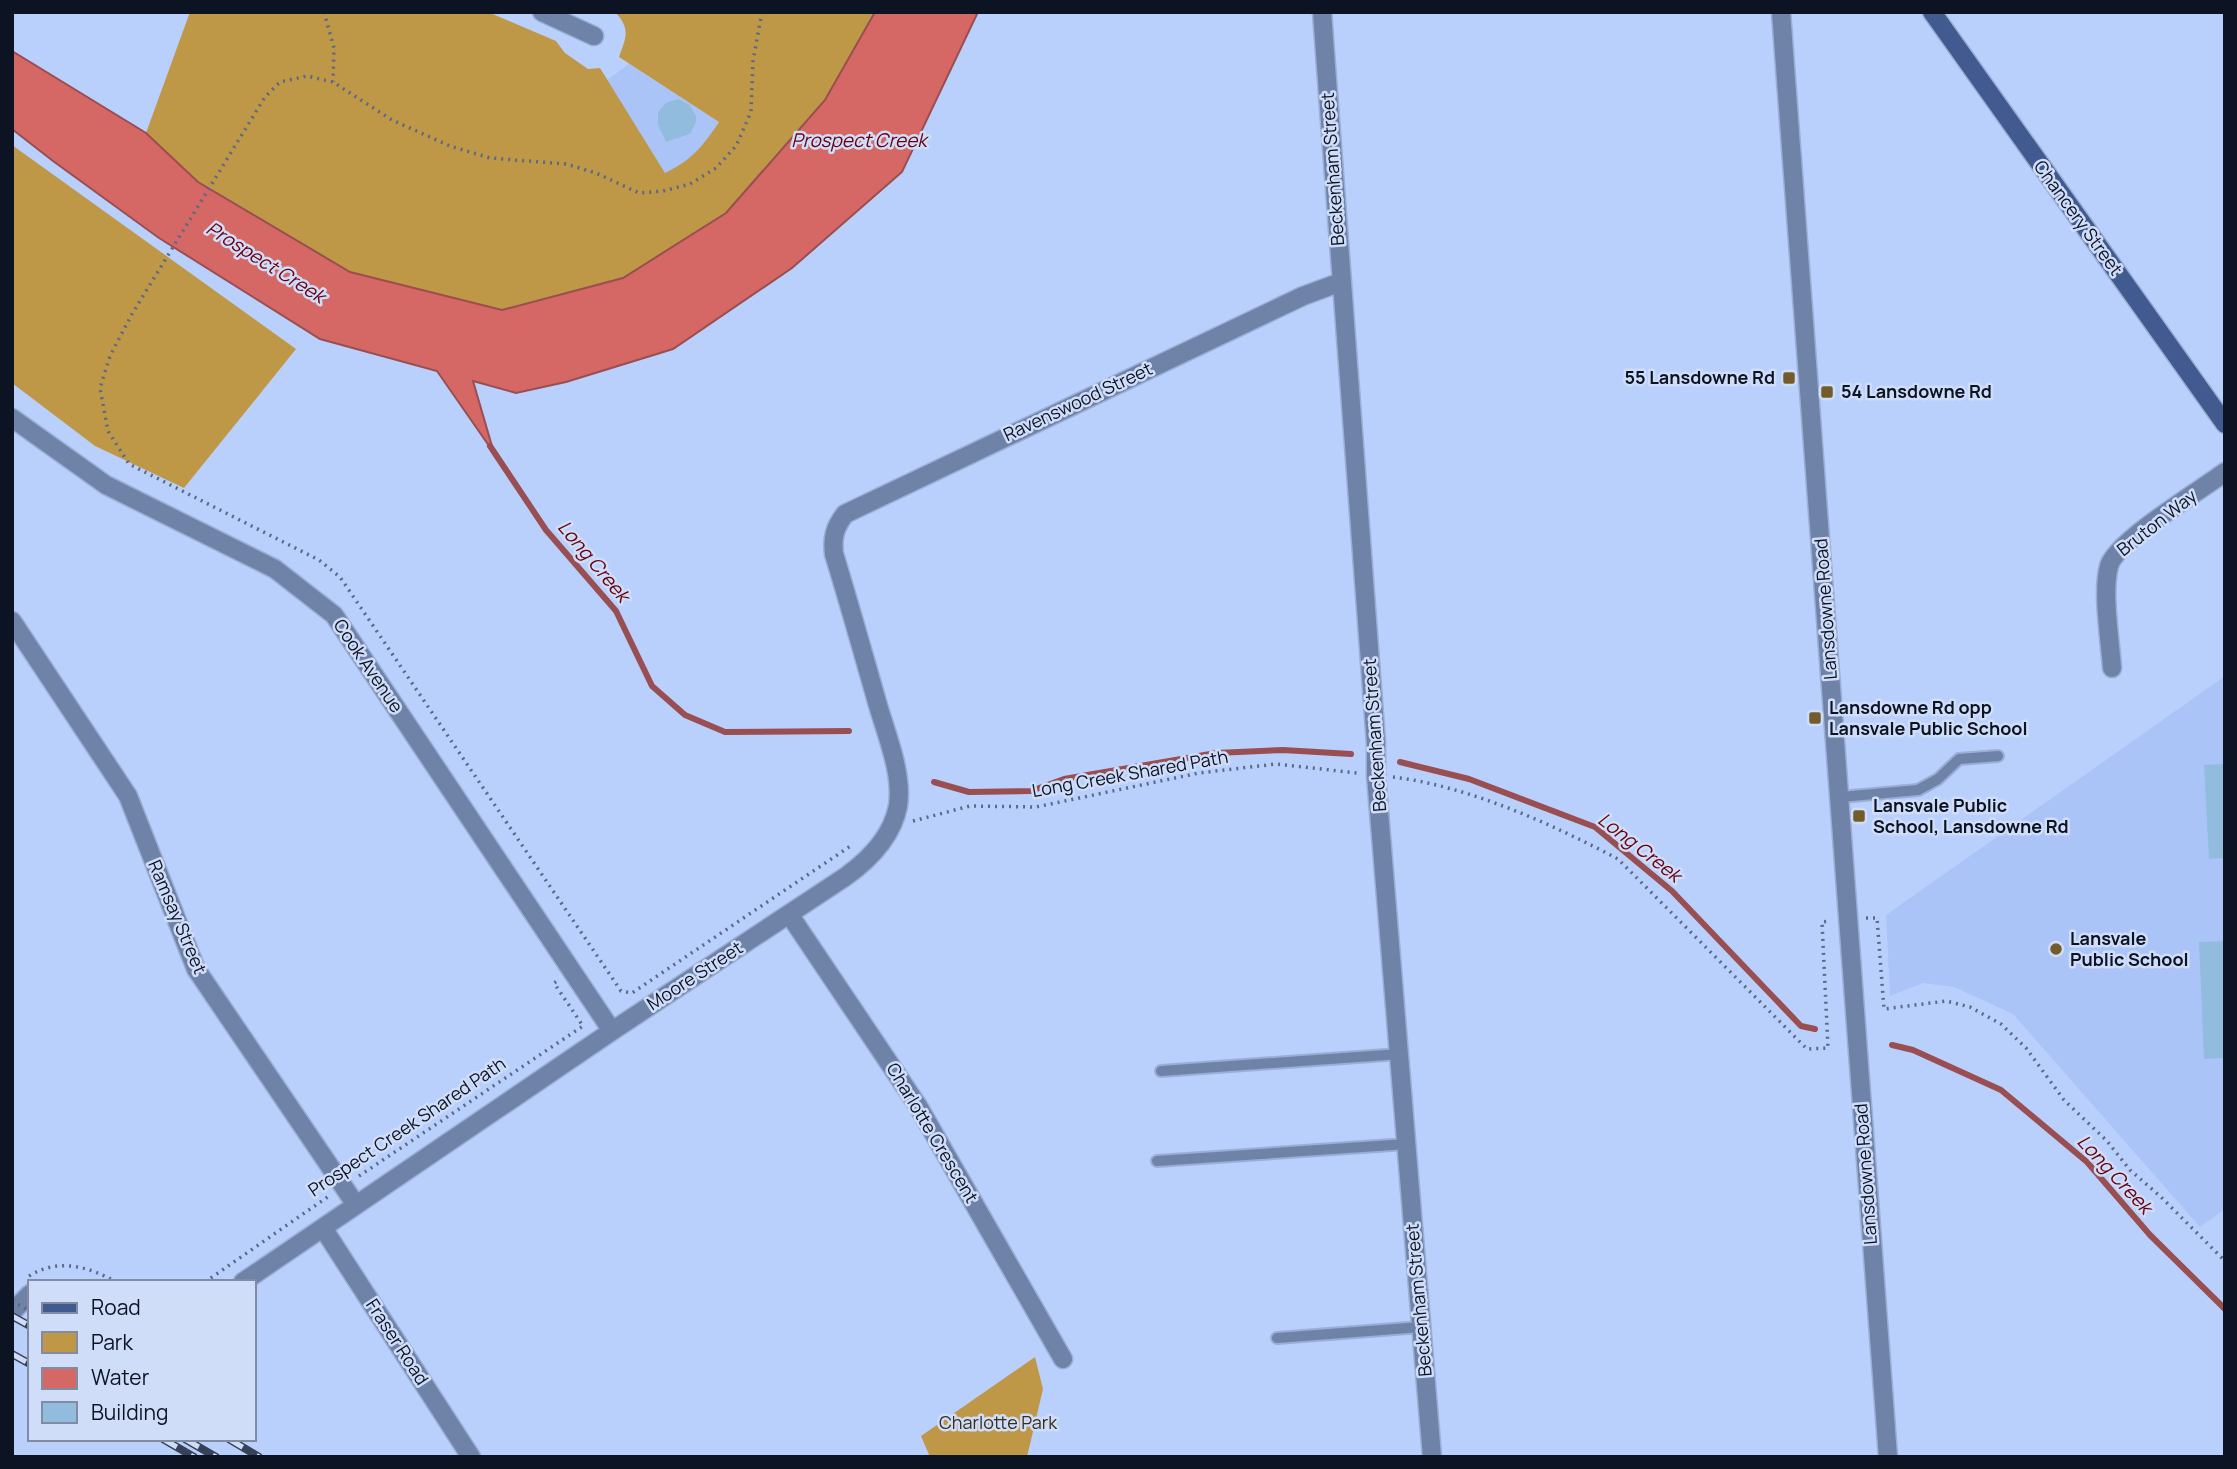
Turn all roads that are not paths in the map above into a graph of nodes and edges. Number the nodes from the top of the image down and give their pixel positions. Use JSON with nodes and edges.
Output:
{"nodes":[{"id":1,"x":542,"y":12,"type":"edge"},
{"id":2,"x":1322,"y":12,"type":"edge"},
{"id":3,"x":1781,"y":12,"type":"edge"},
{"id":4,"x":1932,"y":12,"type":"edge"},
{"id":5,"x":594,"y":36,"type":"dead end"},
{"id":6,"x":1340,"y":282,"type":"junction"},
{"id":7,"x":12,"y":418,"type":"edge"},
{"id":8,"x":2225,"y":424,"type":"edge"},
{"id":9,"x":2225,"y":472,"type":"edge"},
{"id":10,"x":833,"y":540,"type":"joint"},
{"id":11,"x":12,"y":621,"type":"edge"},
{"id":12,"x":2112,"y":668,"type":"dead end"},
{"id":13,"x":1998,"y":756,"type":"dead end"},
{"id":14,"x":1841,"y":797,"type":"junction"},
{"id":15,"x":789,"y":914,"type":"junction"},
{"id":16,"x":612,"y":1031,"type":"junction"},
{"id":17,"x":1400,"y":1055,"type":"junction"},
{"id":18,"x":1161,"y":1071,"type":"dead end"},
{"id":19,"x":1407,"y":1144,"type":"junction"},
{"id":20,"x":1157,"y":1161,"type":"dead end"},
{"id":21,"x":356,"y":1205,"type":"junction"},
{"id":22,"x":323,"y":1228,"type":"junction"},
{"id":23,"x":246,"y":1280,"type":"edge"},
{"id":24,"x":28,"y":1286,"type":"edge"},
{"id":25,"x":12,"y":1312,"type":"edge"},
{"id":26,"x":1421,"y":1327,"type":"junction"},
{"id":27,"x":1277,"y":1338,"type":"dead end"},
{"id":28,"x":1063,"y":1359,"type":"dead end"},
{"id":29,"x":471,"y":1457,"type":"edge"},
{"id":30,"x":1432,"y":1457,"type":"edge"},
{"id":31,"x":1888,"y":1457,"type":"edge"}],
"edges":[{"from":1,"to":5,"type":"street"},
{"from":2,"to":6,"type":"street","name":"Beckenham Street"},
{"from":3,"to":14,"type":"street","name":"Lansdowne Road"},
{"from":4,"to":8,"type":"main road","name":"Chancery Street"},
{"from":6,"to":10,"type":"street","name":"Ravenswood Street"},
{"from":6,"to":17,"type":"street","name":"Beckenham Street"},
{"from":7,"to":16,"type":"street","name":"Cook Avenue"},
{"from":9,"to":12,"type":"street","name":"Bruton Way"},
{"from":10,"to":15,"type":"street","name":"Moore Street"},
{"from":11,"to":21,"type":"street","name":"Ramsay Street"},
{"from":13,"to":14,"type":"lane"},
{"from":14,"to":31,"type":"street","name":"Lansdowne Road"},
{"from":15,"to":16,"type":"street","name":"Moore Street"},
{"from":15,"to":28,"type":"street","name":"Charlotte Crescent"},
{"from":16,"to":21,"type":"street","name":"Moore Street"},
{"from":17,"to":18,"type":"lane"},
{"from":17,"to":19,"type":"street","name":"Beckenham Street"},
{"from":19,"to":20,"type":"lane"},
{"from":19,"to":26,"type":"street","name":"Beckenham Street"},
{"from":21,"to":22,"type":"street","name":"Moore Street"},
{"from":22,"to":23,"type":"street","name":"Moore Street"},
{"from":22,"to":29,"type":"street","name":"Fraser Road"},
{"from":24,"to":25,"type":"street"},
{"from":26,"to":27,"type":"lane"},
{"from":26,"to":30,"type":"street","name":"Beckenham Street"}]}
